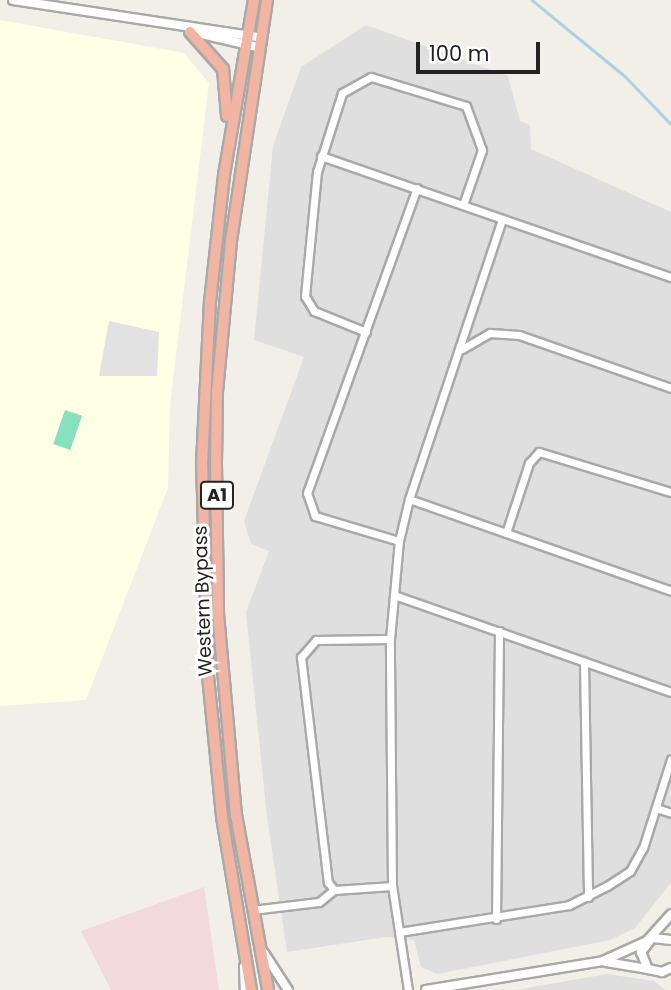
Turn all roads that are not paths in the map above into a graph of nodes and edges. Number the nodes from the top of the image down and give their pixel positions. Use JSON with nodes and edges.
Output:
{"nodes":[{"id":1,"x":13,"y":0,"type":"edge"},
{"id":2,"x":254,"y":0,"type":"edge"},
{"id":3,"x":267,"y":0,"type":"edge"},
{"id":4,"x":170,"y":24,"type":"junction"},
{"id":5,"x":190,"y":32,"type":"junction"},
{"id":6,"x":245,"y":40,"type":"junction"},
{"id":7,"x":258,"y":42,"type":"junction"},
{"id":8,"x":321,"y":156,"type":"junction"},
{"id":9,"x":224,"y":175,"type":"junction"},
{"id":10,"x":417,"y":188,"type":"junction"},
{"id":11,"x":463,"y":205,"type":"junction"},
{"id":12,"x":502,"y":220,"type":"junction"},
{"id":13,"x":671,"y":277,"type":"edge"},
{"id":14,"x":366,"y":332,"type":"junction"},
{"id":15,"x":462,"y":349,"type":"junction"},
{"id":16,"x":671,"y":388,"type":"edge"},
{"id":17,"x":671,"y":492,"type":"edge"},
{"id":18,"x":409,"y":499,"type":"junction"},
{"id":19,"x":506,"y":533,"type":"junction"},
{"id":20,"x":399,"y":541,"type":"junction"},
{"id":21,"x":671,"y":591,"type":"edge"},
{"id":22,"x":394,"y":595,"type":"junction"},
{"id":23,"x":499,"y":631,"type":"junction"},
{"id":24,"x":390,"y":639,"type":"junction"},
{"id":25,"x":584,"y":663,"type":"junction"},
{"id":26,"x":671,"y":692,"type":"edge"},
{"id":27,"x":671,"y":759,"type":"edge"},
{"id":28,"x":656,"y":808,"type":"junction"},
{"id":29,"x":671,"y":813,"type":"edge"},
{"id":30,"x":392,"y":886,"type":"junction"},
{"id":31,"x":334,"y":890,"type":"junction"},
{"id":32,"x":587,"y":897,"type":"junction"},
{"id":33,"x":252,"y":909,"type":"junction"},
{"id":34,"x":671,"y":914,"type":"edge"},
{"id":35,"x":496,"y":919,"type":"junction"},
{"id":36,"x":398,"y":932,"type":"junction"},
{"id":37,"x":671,"y":940,"type":"edge"},
{"id":38,"x":647,"y":941,"type":"junction"},
{"id":39,"x":242,"y":944,"type":"junction"},
{"id":40,"x":259,"y":944,"type":"junction"},
{"id":41,"x":603,"y":961,"type":"junction"},
{"id":42,"x":671,"y":968,"type":"edge"},
{"id":43,"x":652,"y":971,"type":"junction"},
{"id":44,"x":671,"y":980,"type":"edge"},
{"id":45,"x":468,"y":986,"type":"edge"},
{"id":46,"x":244,"y":990,"type":"edge"},
{"id":47,"x":251,"y":990,"type":"edge"},
{"id":48,"x":268,"y":990,"type":"edge"},
{"id":49,"x":288,"y":990,"type":"edge"},
{"id":50,"x":408,"y":990,"type":"edge"},
{"id":51,"x":426,"y":990,"type":"edge"}],
"edges":[{"from":1,"to":4,"type":"street"},
{"from":2,"to":6,"type":"highway","name":"Western Bypass","number":"A1"},
{"from":3,"to":7,"type":"highway","name":"Western Bypass","number":"A1"},
{"from":4,"to":5,"type":"street"},
{"from":4,"to":6,"type":"street"},
{"from":5,"to":6,"type":"street"},
{"from":5,"to":9,"type":"highway"},
{"from":6,"to":7,"type":"street"},
{"from":6,"to":9,"type":"highway","name":"Western Bypass","number":"A1"},
{"from":7,"to":33,"type":"highway","name":"Western Bypass","number":"A1"},
{"from":8,"to":10,"type":"street"},
{"from":8,"to":11,"type":"street"},
{"from":8,"to":14,"type":"street"},
{"from":9,"to":39,"type":"highway","name":"Western Bypass","number":"A1"},
{"from":10,"to":11,"type":"street"},
{"from":10,"to":14,"type":"street"},
{"from":11,"to":12,"type":"street"},
{"from":12,"to":13,"type":"street"},
{"from":12,"to":15,"type":"street"},
{"from":14,"to":20,"type":"street"},
{"from":15,"to":16,"type":"street"},
{"from":15,"to":18,"type":"street"},
{"from":17,"to":19,"type":"street"},
{"from":18,"to":19,"type":"street"},
{"from":18,"to":20,"type":"street"},
{"from":19,"to":21,"type":"street"},
{"from":20,"to":22,"type":"street"},
{"from":22,"to":23,"type":"street"},
{"from":22,"to":24,"type":"street"},
{"from":23,"to":25,"type":"street"},
{"from":23,"to":35,"type":"street"},
{"from":24,"to":30,"type":"street"},
{"from":24,"to":31,"type":"street"},
{"from":25,"to":26,"type":"street"},
{"from":25,"to":32,"type":"street"},
{"from":27,"to":28,"type":"street"},
{"from":28,"to":29,"type":"street"},
{"from":28,"to":32,"type":"street"},
{"from":30,"to":31,"type":"street"},
{"from":30,"to":36,"type":"street"},
{"from":31,"to":33,"type":"street"},
{"from":32,"to":35,"type":"street"},
{"from":33,"to":40,"type":"highway","name":"Western Bypass","number":"A1"},
{"from":34,"to":38,"type":"street"},
{"from":35,"to":36,"type":"street"},
{"from":36,"to":50,"type":"street"},
{"from":37,"to":38,"type":"street"},
{"from":38,"to":41,"type":"street"},
{"from":38,"to":43,"type":"street"},
{"from":39,"to":46,"type":"street"},
{"from":39,"to":47,"type":"highway","name":"Western Bypass","number":"A1"},
{"from":40,"to":48,"type":"highway","name":"Western Bypass","number":"A1"},
{"from":40,"to":49,"type":"street"},
{"from":41,"to":43,"type":"street"},
{"from":41,"to":45,"type":"street"},
{"from":42,"to":43,"type":"street"},
{"from":43,"to":44,"type":"street"},
{"from":45,"to":51,"type":"street"}]}
